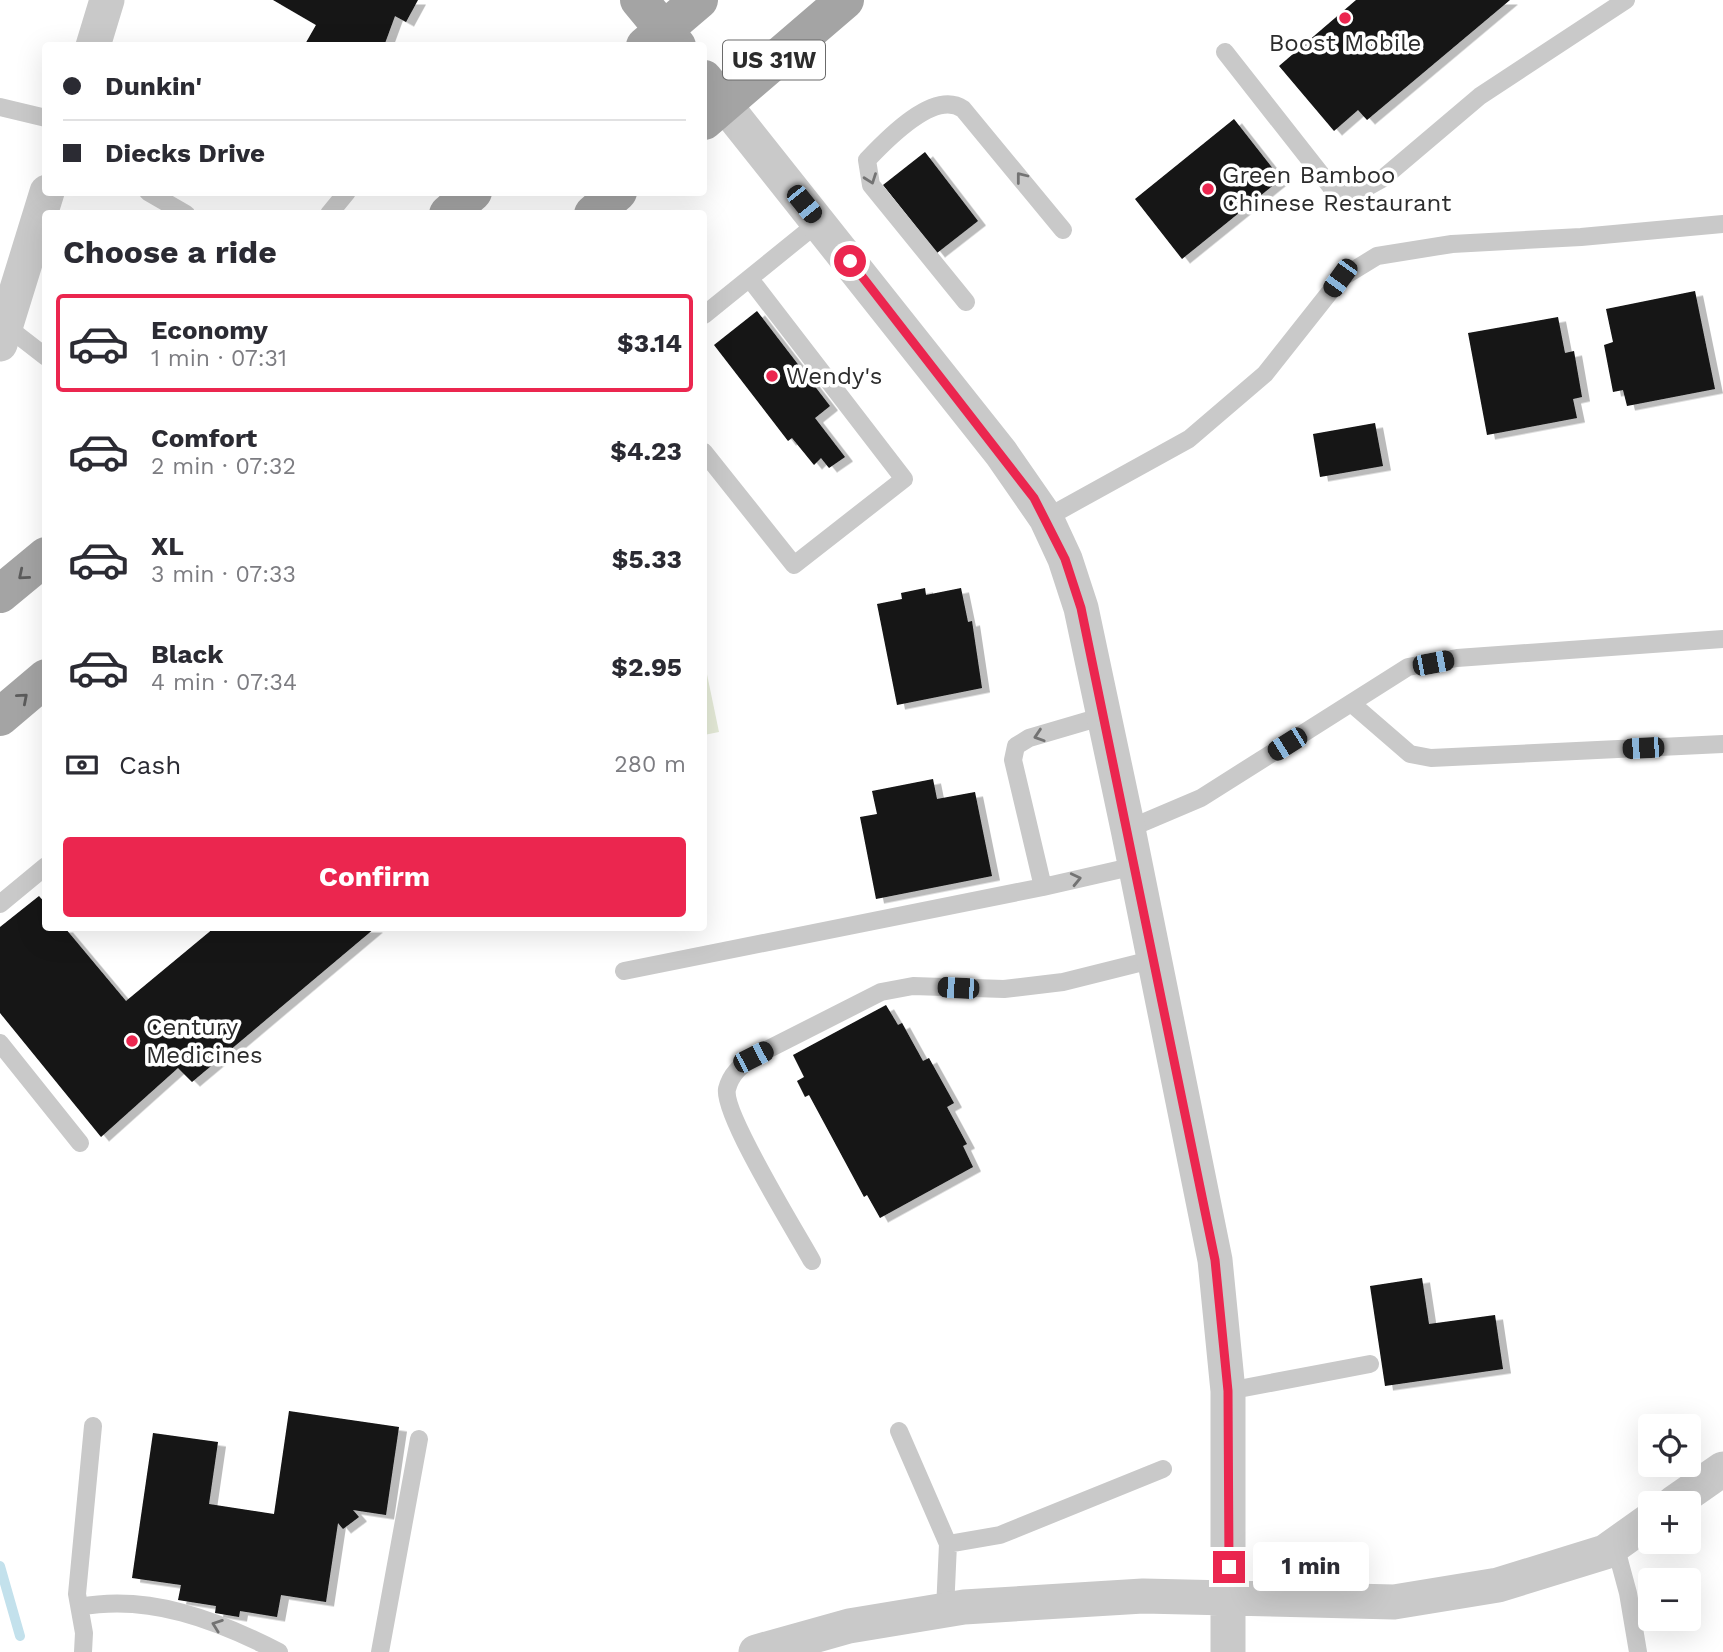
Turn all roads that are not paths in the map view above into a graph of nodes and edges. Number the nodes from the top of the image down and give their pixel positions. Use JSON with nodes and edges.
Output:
{"nodes":[{"id":1,"x":107,"y":0,"type":"edge"},
{"id":2,"x":639,"y":0,"type":"edge"},
{"id":3,"x":699,"y":0,"type":"edge"},
{"id":4,"x":845,"y":0,"type":"edge"},
{"id":5,"x":1626,"y":0,"type":"edge"},
{"id":6,"x":662,"y":40,"type":"edge"},
{"id":7,"x":94,"y":42,"type":"edge"},
{"id":8,"x":1225,"y":52,"type":"dead end"},
{"id":9,"x":710,"y":101,"type":"edge"},
{"id":10,"x":0,"y":107,"type":"edge"},
{"id":11,"x":42,"y":117,"type":"edge"},
{"id":12,"x":45,"y":196,"type":"edge"},
{"id":13,"x":155,"y":196,"type":"edge"},
{"id":14,"x":343,"y":196,"type":"edge"},
{"id":15,"x":468,"y":196,"type":"edge"},
{"id":16,"x":613,"y":196,"type":"edge"},
{"id":17,"x":179,"y":210,"type":"edge"},
{"id":18,"x":332,"y":210,"type":"edge"},
{"id":19,"x":453,"y":210,"type":"edge"},
{"id":20,"x":598,"y":210,"type":"edge"},
{"id":21,"x":819,"y":222,"type":"junction"},
{"id":22,"x":1723,"y":224,"type":"edge"},
{"id":23,"x":1063,"y":230,"type":"dead end"},
{"id":24,"x":750,"y":279,"type":"junction"},
{"id":25,"x":9,"y":285,"type":"edge"},
{"id":26,"x":966,"y":302,"type":"dead end"},
{"id":27,"x":707,"y":313,"type":"edge"},
{"id":28,"x":3,"y":335,"type":"edge"},
{"id":29,"x":42,"y":355,"type":"edge"},
{"id":30,"x":707,"y":456,"type":"edge"},
{"id":31,"x":1046,"y":518,"type":"junction"},
{"id":32,"x":42,"y":559,"type":"edge"},
{"id":33,"x":0,"y":594,"type":"edge"},
{"id":34,"x":1723,"y":639,"type":"edge"},
{"id":35,"x":42,"y":681,"type":"edge"},
{"id":36,"x":1351,"y":704,"type":"junction"},
{"id":37,"x":1104,"y":716,"type":"junction"},
{"id":38,"x":0,"y":717,"type":"edge"},
{"id":39,"x":1723,"y":744,"type":"edge"},
{"id":40,"x":1128,"y":829,"type":"junction"},
{"id":41,"x":1135,"y":866,"type":"junction"},
{"id":42,"x":42,"y":869,"type":"edge"},
{"id":43,"x":1043,"y":887,"type":"junction"},
{"id":44,"x":0,"y":904,"type":"edge"},
{"id":45,"x":1155,"y":959,"type":"junction"},
{"id":46,"x":625,"y":971,"type":"dead end"},
{"id":47,"x":0,"y":1043,"type":"edge"},
{"id":48,"x":80,"y":1143,"type":"dead end"},
{"id":49,"x":812,"y":1261,"type":"dead end"},
{"id":50,"x":1370,"y":1364,"type":"dead end"},
{"id":51,"x":1228,"y":1391,"type":"junction"},
{"id":52,"x":93,"y":1426,"type":"dead end"},
{"id":53,"x":899,"y":1431,"type":"dead end"},
{"id":54,"x":419,"y":1439,"type":"dead end"},
{"id":55,"x":1163,"y":1469,"type":"dead end"},
{"id":56,"x":1723,"y":1469,"type":"edge"},
{"id":57,"x":1691,"y":1491,"type":"edge"},
{"id":58,"x":1638,"y":1529,"type":"edge"},
{"id":59,"x":948,"y":1544,"type":"junction"},
{"id":60,"x":1615,"y":1545,"type":"junction"},
{"id":61,"x":1229,"y":1600,"type":"junction"},
{"id":62,"x":80,"y":1607,"type":"junction"},
{"id":63,"x":945,"y":1610,"type":"junction"},
{"id":64,"x":83,"y":1652,"type":"edge"},
{"id":65,"x":279,"y":1652,"type":"edge"},
{"id":66,"x":380,"y":1652,"type":"edge"},
{"id":67,"x":756,"y":1652,"type":"edge"},
{"id":68,"x":1228,"y":1652,"type":"edge"},
{"id":69,"x":1639,"y":1652,"type":"edge"}],
"edges":[{"from":1,"to":7,"type":"street"},
{"from":2,"to":6,"type":"main road"},
{"from":3,"to":6,"type":"main road"},
{"from":4,"to":9,"type":"main road","number":"US 31W"},
{"from":5,"to":8,"type":"lane"},
{"from":9,"to":21,"type":"street"},
{"from":10,"to":11,"type":"lane"},
{"from":12,"to":25,"type":"street"},
{"from":13,"to":17,"type":"lane"},
{"from":14,"to":18,"type":"lane"},
{"from":15,"to":19,"type":"main road"},
{"from":16,"to":20,"type":"main road"},
{"from":21,"to":24,"type":"lane"},
{"from":21,"to":31,"type":"street"},
{"from":22,"to":31,"type":"lane"},
{"from":23,"to":26,"type":"lane","one_way":true},
{"from":24,"to":27,"type":"lane"},
{"from":24,"to":30,"type":"lane"},
{"from":25,"to":28,"type":"street"},
{"from":28,"to":29,"type":"lane"},
{"from":31,"to":37,"type":"street"},
{"from":32,"to":33,"type":"main road","one_way":true},
{"from":34,"to":36,"type":"lane"},
{"from":38,"to":35,"type":"main road","one_way":true},
{"from":36,"to":39,"type":"lane"},
{"from":36,"to":40,"type":"lane"},
{"from":37,"to":40,"type":"street"},
{"from":37,"to":43,"type":"lane","one_way":true},
{"from":40,"to":41,"type":"street"},
{"from":43,"to":41,"type":"lane","one_way":true},
{"from":41,"to":45,"type":"street"},
{"from":42,"to":44,"type":"lane"},
{"from":43,"to":46,"type":"lane"},
{"from":45,"to":49,"type":"lane"},
{"from":45,"to":51,"type":"street"},
{"from":47,"to":48,"type":"lane"},
{"from":50,"to":51,"type":"lane"},
{"from":51,"to":61,"type":"street"},
{"from":52,"to":62,"type":"lane"},
{"from":53,"to":59,"type":"lane"},
{"from":54,"to":66,"type":"lane"},
{"from":55,"to":59,"type":"lane"},
{"from":56,"to":57,"type":"street"},
{"from":58,"to":60,"type":"street"},
{"from":59,"to":63,"type":"lane"},
{"from":60,"to":61,"type":"street"},
{"from":60,"to":69,"type":"lane"},
{"from":61,"to":63,"type":"street"},
{"from":61,"to":68,"type":"street"},
{"from":62,"to":64,"type":"lane"},
{"from":65,"to":62,"type":"lane","one_way":true},
{"from":63,"to":67,"type":"street"}]}
